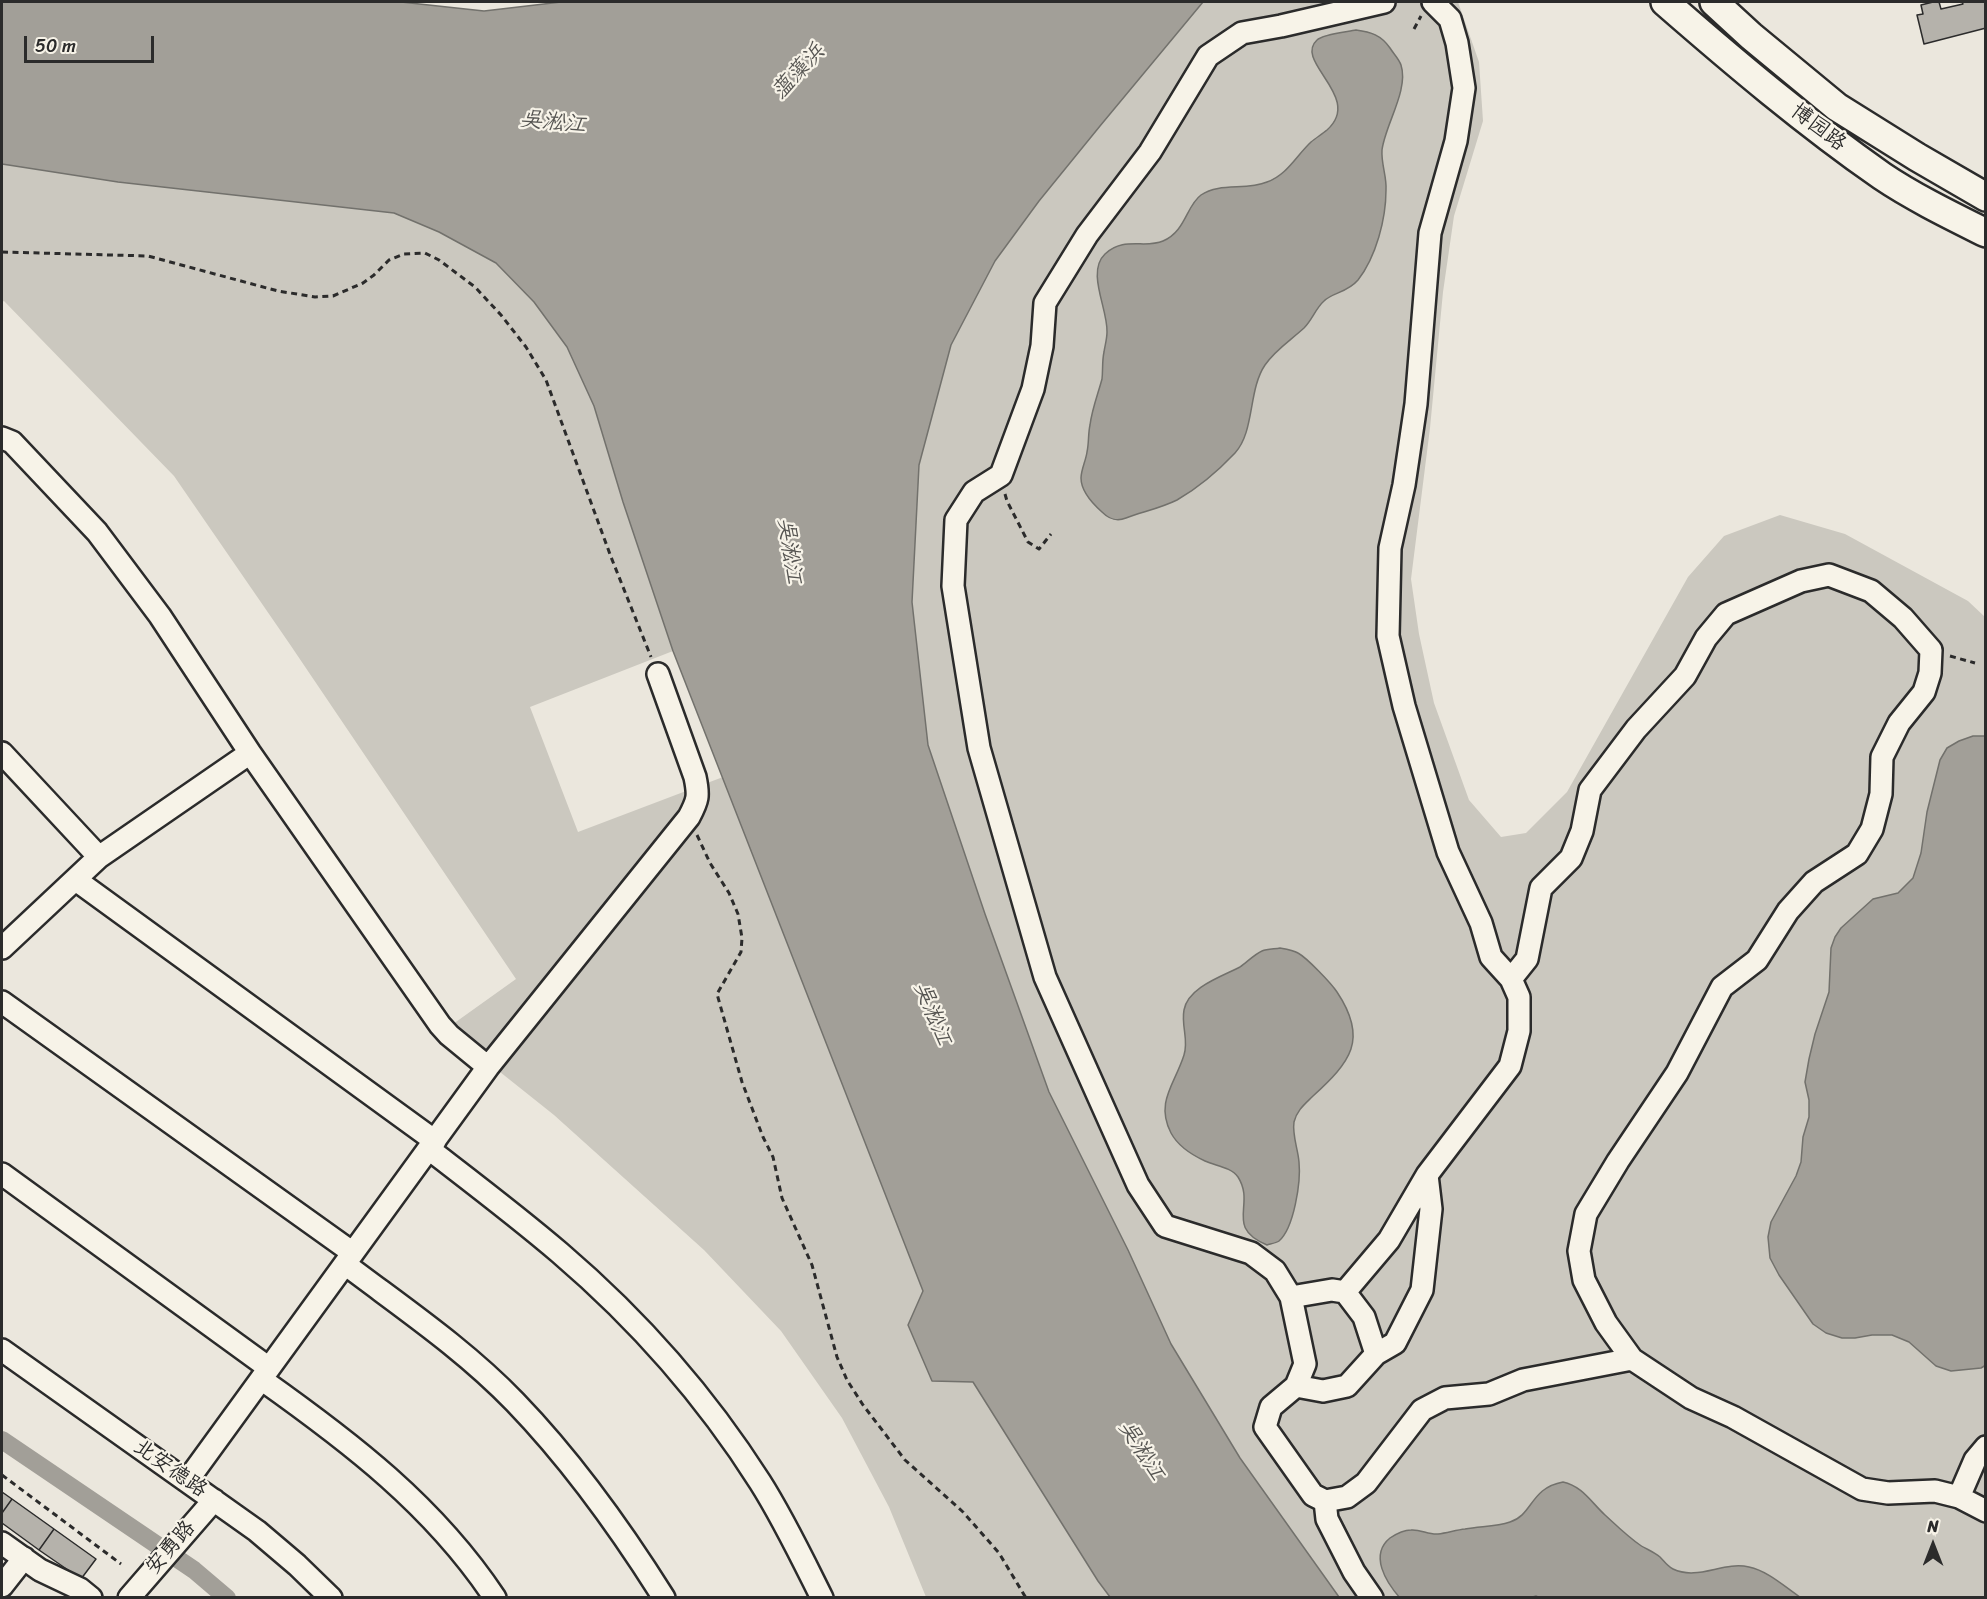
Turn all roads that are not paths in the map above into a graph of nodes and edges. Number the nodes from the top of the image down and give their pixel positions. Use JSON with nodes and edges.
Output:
{"nodes":[{"id":1,"x":1384,"y":2,"type":"edge"},
{"id":2,"x":1432,"y":2,"type":"edge"},
{"id":3,"x":1665,"y":2,"type":"edge"},
{"id":4,"x":1714,"y":2,"type":"edge"},
{"id":5,"x":1986,"y":197,"type":"edge"},
{"id":6,"x":1986,"y":233,"type":"edge"},
{"id":7,"x":2,"y":438,"type":"edge"},
{"id":8,"x":658,"y":674,"type":"road end"},
{"id":9,"x":2,"y":753,"type":"edge"},
{"id":10,"x":250,"y":753,"type":"junction"},
{"id":11,"x":99,"y":857,"type":"junction"},
{"id":12,"x":76,"y":880,"type":"junction"},
{"id":13,"x":2,"y":948,"type":"edge"},
{"id":14,"x":1511,"y":980,"type":"junction"},
{"id":15,"x":2,"y":1002,"type":"edge"},
{"id":16,"x":488,"y":1067,"type":"junction"},
{"id":17,"x":432,"y":1145,"type":"junction"},
{"id":18,"x":2,"y":1174,"type":"edge"},
{"id":19,"x":1427,"y":1175,"type":"junction"},
{"id":20,"x":349,"y":1259,"type":"junction"},
{"id":21,"x":1345,"y":1292,"type":"junction"},
{"id":22,"x":1291,"y":1297,"type":"junction"},
{"id":23,"x":2,"y":1350,"type":"edge"},
{"id":24,"x":1376,"y":1354,"type":"junction"},
{"id":25,"x":1632,"y":1359,"type":"junction"},
{"id":26,"x":265,"y":1374,"type":"junction"},
{"id":27,"x":1296,"y":1386,"type":"junction"},
{"id":28,"x":1986,"y":1447,"type":"edge"},
{"id":29,"x":187,"y":1481,"type":"junction"},
{"id":30,"x":1959,"y":1497,"type":"junction"},
{"id":31,"x":214,"y":1500,"type":"junction"},
{"id":32,"x":1325,"y":1501,"type":"junction"},
{"id":33,"x":1986,"y":1512,"type":"edge"},
{"id":34,"x":2,"y":1543,"type":"edge"},
{"id":35,"x":24,"y":1558,"type":"junction"},
{"id":36,"x":2,"y":1586,"type":"edge"},
{"id":37,"x":91,"y":1598,"type":"edge"},
{"id":38,"x":129,"y":1598,"type":"edge"},
{"id":39,"x":331,"y":1598,"type":"edge"},
{"id":40,"x":495,"y":1598,"type":"edge"},
{"id":41,"x":664,"y":1598,"type":"edge"},
{"id":42,"x":822,"y":1598,"type":"edge"},
{"id":43,"x":1372,"y":1598,"type":"edge"}],
"edges":[{"from":1,"to":22,"type":"street"},
{"from":2,"to":14,"type":"street"},
{"from":3,"to":6,"type":"main road","name":"博园路"},
{"from":4,"to":5,"type":"main road","name":"博园路"},
{"from":7,"to":10,"type":"street"},
{"from":8,"to":16,"type":"street"},
{"from":9,"to":11,"type":"street"},
{"from":10,"to":11,"type":"street"},
{"from":10,"to":16,"type":"street"},
{"from":11,"to":12,"type":"street"},
{"from":12,"to":13,"type":"street"},
{"from":12,"to":17,"type":"street"},
{"from":14,"to":19,"type":"street"},
{"from":14,"to":25,"type":"street"},
{"from":15,"to":20,"type":"street"},
{"from":16,"to":17,"type":"street"},
{"from":17,"to":20,"type":"street"},
{"from":17,"to":42,"type":"street"},
{"from":18,"to":26,"type":"street"},
{"from":19,"to":21,"type":"street"},
{"from":19,"to":24,"type":"street"},
{"from":20,"to":26,"type":"street"},
{"from":20,"to":41,"type":"street"},
{"from":21,"to":22,"type":"street"},
{"from":21,"to":24,"type":"street"},
{"from":22,"to":27,"type":"street"},
{"from":23,"to":29,"type":"street","name":"北安德路"},
{"from":24,"to":27,"type":"street"},
{"from":25,"to":30,"type":"street"},
{"from":25,"to":32,"type":"street"},
{"from":26,"to":29,"type":"street"},
{"from":26,"to":40,"type":"street"},
{"from":27,"to":32,"type":"street"},
{"from":28,"to":30,"type":"street"},
{"from":29,"to":31,"type":"street","name":"北安德路"},
{"from":30,"to":33,"type":"street"},
{"from":31,"to":38,"type":"street","name":"安勇路"},
{"from":31,"to":39,"type":"street","name":"北安德路"},
{"from":32,"to":43,"type":"street"},
{"from":34,"to":35,"type":"street"},
{"from":35,"to":36,"type":"street"},
{"from":35,"to":37,"type":"street"}]}
